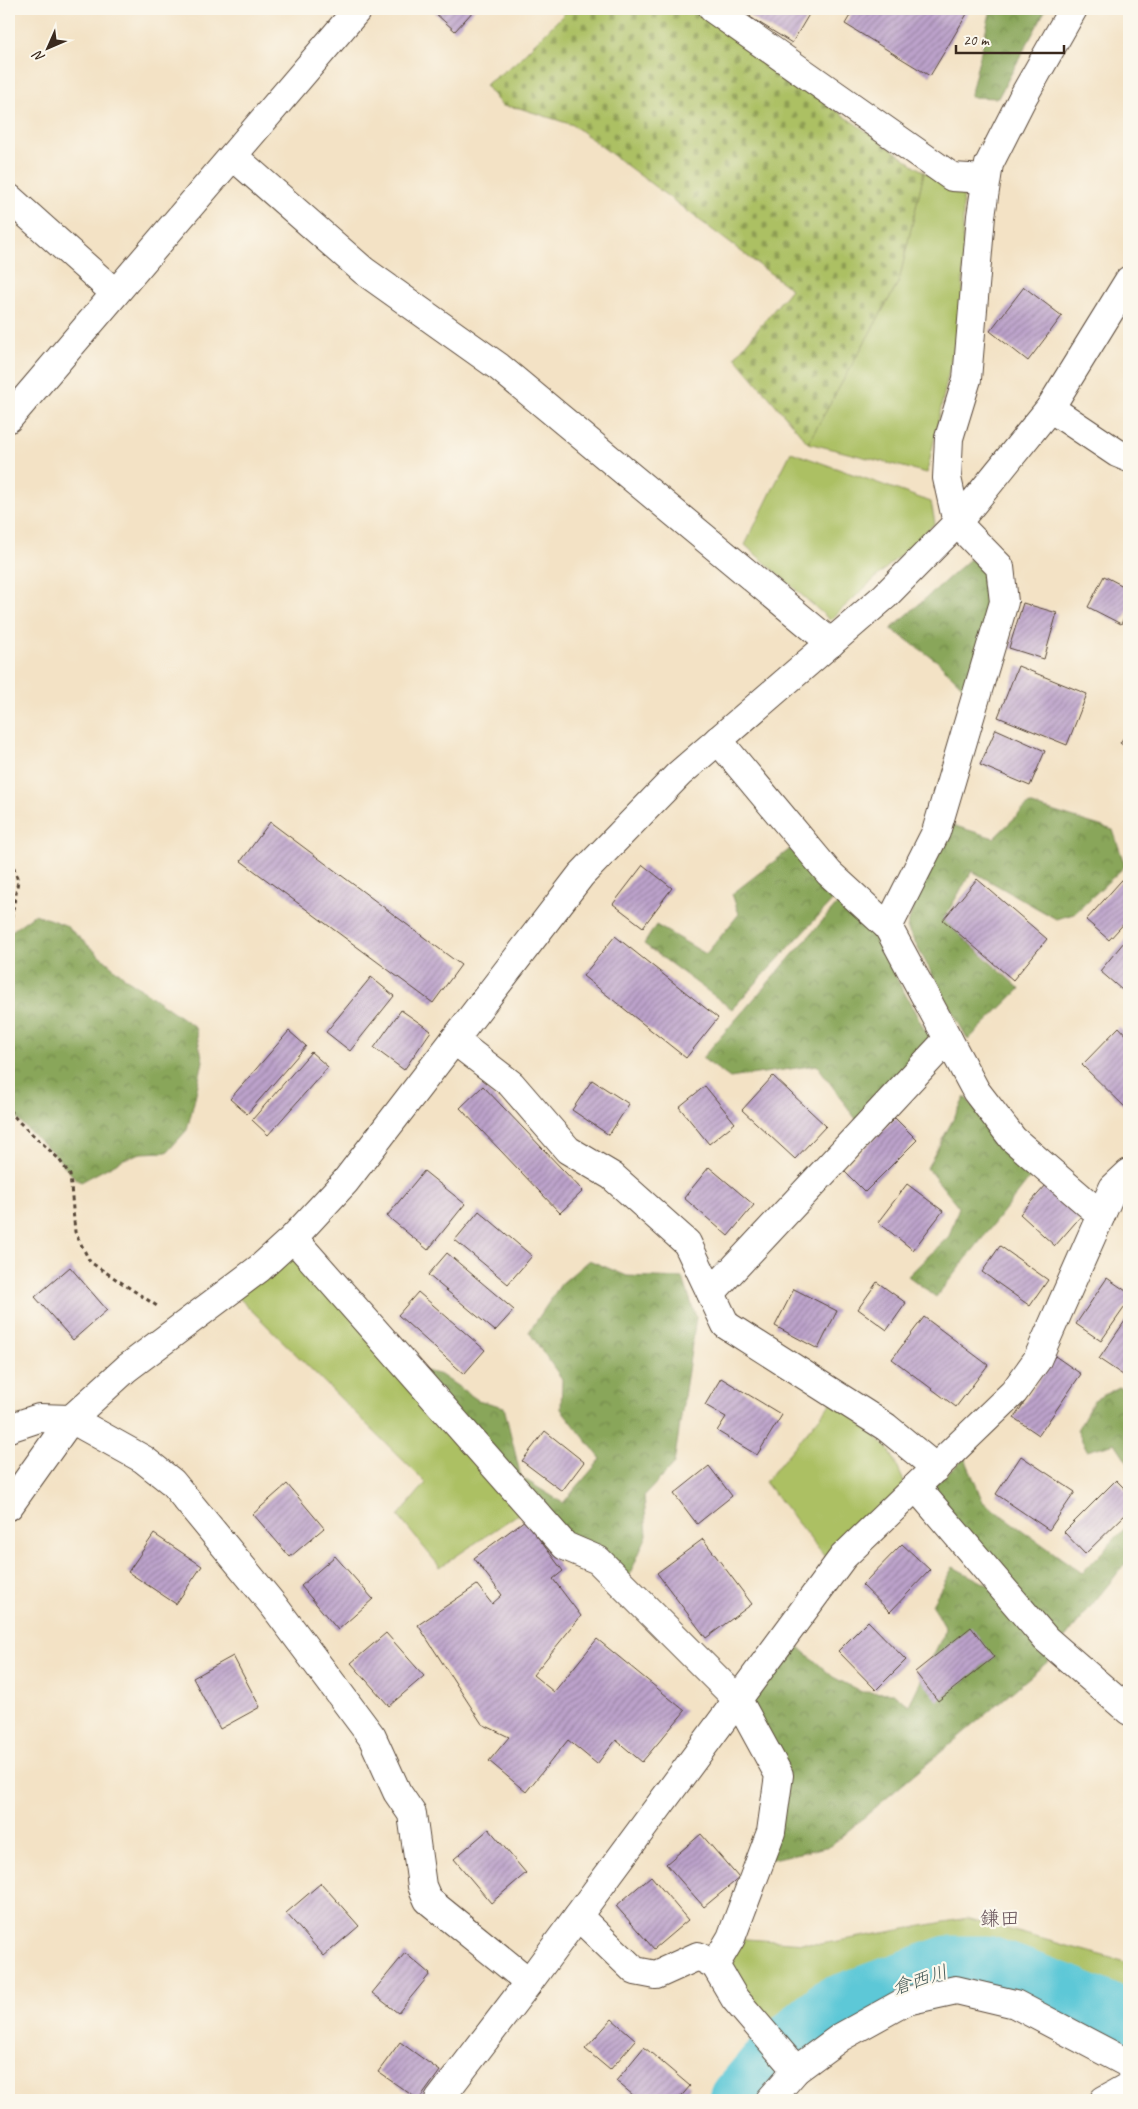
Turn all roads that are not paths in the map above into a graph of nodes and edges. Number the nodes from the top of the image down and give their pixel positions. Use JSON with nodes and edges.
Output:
{"nodes":[{"id":1,"x":358,"y":9,"type":"edge"},
{"id":2,"x":713,"y":9,"type":"edge"},
{"id":3,"x":1074,"y":9,"type":"edge"},
{"id":4,"x":233,"y":156,"type":"junction"},
{"id":5,"x":986,"y":179,"type":"junction"},
{"id":6,"x":9,"y":198,"type":"edge"},
{"id":7,"x":1129,"y":280,"type":"edge"},
{"id":8,"x":116,"y":292,"type":"junction"},
{"id":9,"x":1050,"y":408,"type":"junction"},
{"id":10,"x":9,"y":418,"type":"edge"},
{"id":11,"x":1129,"y":458,"type":"edge"},
{"id":12,"x":958,"y":523,"type":"junction"},
{"id":13,"x":831,"y":643,"type":"junction"},
{"id":14,"x":718,"y":740,"type":"junction"},
{"id":15,"x":888,"y":927,"type":"junction"},
{"id":16,"x":948,"y":1039,"type":"junction"},
{"id":17,"x":454,"y":1040,"type":"junction"},
{"id":18,"x":1129,"y":1173,"type":"edge"},
{"id":19,"x":1101,"y":1216,"type":"junction"},
{"id":20,"x":294,"y":1238,"type":"junction"},
{"id":21,"x":711,"y":1293,"type":"junction"},
{"id":22,"x":71,"y":1419,"type":"junction"},
{"id":23,"x":9,"y":1428,"type":"edge"},
{"id":24,"x":936,"y":1468,"type":"junction"},
{"id":25,"x":916,"y":1487,"type":"junction"},
{"id":26,"x":9,"y":1506,"type":"edge"},
{"id":27,"x":738,"y":1700,"type":"junction"},
{"id":28,"x":1129,"y":1711,"type":"edge"},
{"id":29,"x":578,"y":1916,"type":"junction"},
{"id":30,"x":715,"y":1965,"type":"junction"},
{"id":31,"x":529,"y":1982,"type":"junction"},
{"id":32,"x":1129,"y":2064,"type":"edge"},
{"id":33,"x":796,"y":2070,"type":"junction"},
{"id":34,"x":1129,"y":2086,"type":"edge"},
{"id":35,"x":439,"y":2100,"type":"edge"},
{"id":36,"x":770,"y":2100,"type":"edge"},
{"id":37,"x":1104,"y":2100,"type":"edge"}],
"edges":[{"from":1,"to":4,"type":"street"},
{"from":2,"to":5,"type":"street"},
{"from":3,"to":5,"type":"street"},
{"from":4,"to":8,"type":"street"},
{"from":4,"to":13,"type":"street"},
{"from":5,"to":12,"type":"street"},
{"from":6,"to":8,"type":"street"},
{"from":7,"to":9,"type":"street"},
{"from":8,"to":10,"type":"street"},
{"from":9,"to":11,"type":"street"},
{"from":9,"to":12,"type":"street"},
{"from":12,"to":13,"type":"street"},
{"from":12,"to":15,"type":"street"},
{"from":13,"to":14,"type":"street"},
{"from":14,"to":15,"type":"street"},
{"from":14,"to":17,"type":"street"},
{"from":15,"to":16,"type":"street"},
{"from":16,"to":19,"type":"street"},
{"from":16,"to":21,"type":"street"},
{"from":17,"to":20,"type":"street"},
{"from":17,"to":21,"type":"street"},
{"from":18,"to":19,"type":"street"},
{"from":19,"to":24,"type":"street"},
{"from":20,"to":22,"type":"street"},
{"from":20,"to":27,"type":"street"},
{"from":21,"to":24,"type":"street"},
{"from":22,"to":23,"type":"street"},
{"from":22,"to":26,"type":"street"},
{"from":22,"to":31,"type":"street"},
{"from":24,"to":25,"type":"street"},
{"from":25,"to":27,"type":"street"},
{"from":25,"to":28,"type":"street"},
{"from":27,"to":29,"type":"street"},
{"from":27,"to":30,"type":"street"},
{"from":29,"to":30,"type":"street"},
{"from":29,"to":31,"type":"street"},
{"from":30,"to":33,"type":"street"},
{"from":31,"to":35,"type":"street"},
{"from":32,"to":33,"type":"street"},
{"from":33,"to":36,"type":"street"},
{"from":34,"to":37,"type":"street"}]}
